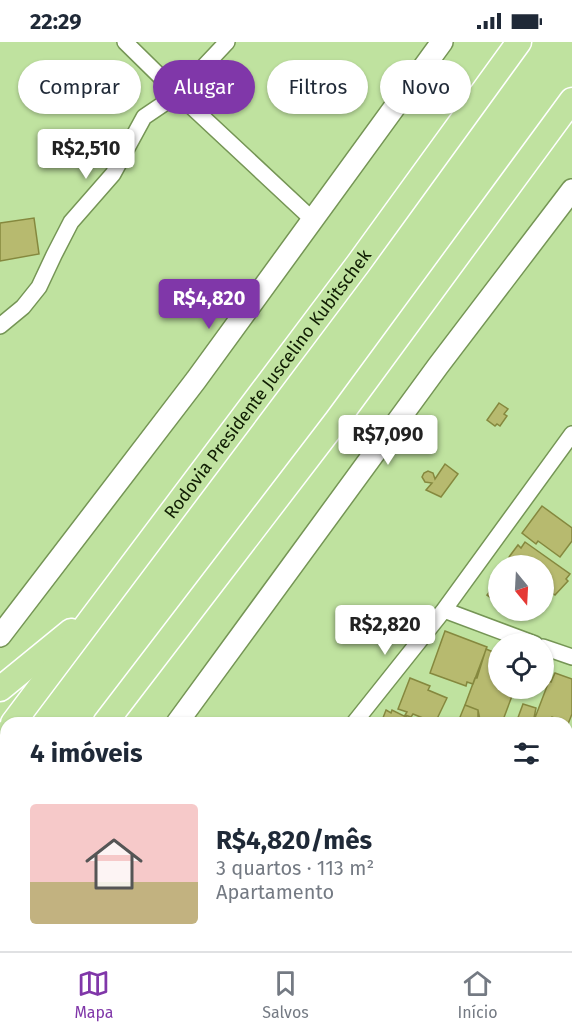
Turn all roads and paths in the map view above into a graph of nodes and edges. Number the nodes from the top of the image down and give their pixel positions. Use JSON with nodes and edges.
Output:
{"nodes":[{"id":1,"x":126,"y":42,"type":"edge"},
{"id":2,"x":227,"y":42,"type":"edge"},
{"id":3,"x":442,"y":42,"type":"edge"},
{"id":4,"x":519,"y":42,"type":"edge"},
{"id":5,"x":210,"y":60,"type":"edge"},
{"id":6,"x":153,"y":69,"type":"edge"},
{"id":7,"x":572,"y":100,"type":"edge"},
{"id":8,"x":153,"y":111,"type":"edge"},
{"id":9,"x":199,"y":114,"type":"edge"},
{"id":10,"x":572,"y":190,"type":"edge"},
{"id":11,"x":313,"y":220,"type":"junction"},
{"id":12,"x":0,"y":326,"type":"edge"},
{"id":13,"x":572,"y":434,"type":"edge"},
{"id":14,"x":444,"y":610,"type":"junction"},
{"id":15,"x":97,"y":611,"type":"junction"},
{"id":16,"x":505,"y":633,"type":"edge"},
{"id":17,"x":0,"y":636,"type":"edge"},
{"id":18,"x":554,"y":651,"type":"edge"},
{"id":19,"x":572,"y":657,"type":"edge"},
{"id":20,"x":0,"y":689,"type":"edge"},
{"id":21,"x":18,"y":717,"type":"edge"},
{"id":22,"x":110,"y":717,"type":"edge"},
{"id":23,"x":181,"y":717,"type":"edge"},
{"id":24,"x":359,"y":717,"type":"edge"}],
"edges":[{"from":1,"to":6,"type":"street"},
{"from":2,"to":5,"type":"street"},
{"from":3,"to":11,"type":"main road"},
{"from":4,"to":15,"type":"highway","name":"Rodovia Presidente Juscelino Kubitschek"},
{"from":7,"to":22,"type":"highway"},
{"from":8,"to":12,"type":"street"},
{"from":9,"to":11,"type":"street"},
{"from":10,"to":23,"type":"main road"},
{"from":11,"to":17,"type":"main road"},
{"from":13,"to":14,"type":"street"},
{"from":14,"to":16,"type":"street"},
{"from":14,"to":24,"type":"street"},
{"from":15,"to":20,"type":"highway"},
{"from":15,"to":21,"type":"highway","name":"Rodovia Presidente Juscelino Kubitschek"},
{"from":18,"to":19,"type":"street"}]}
